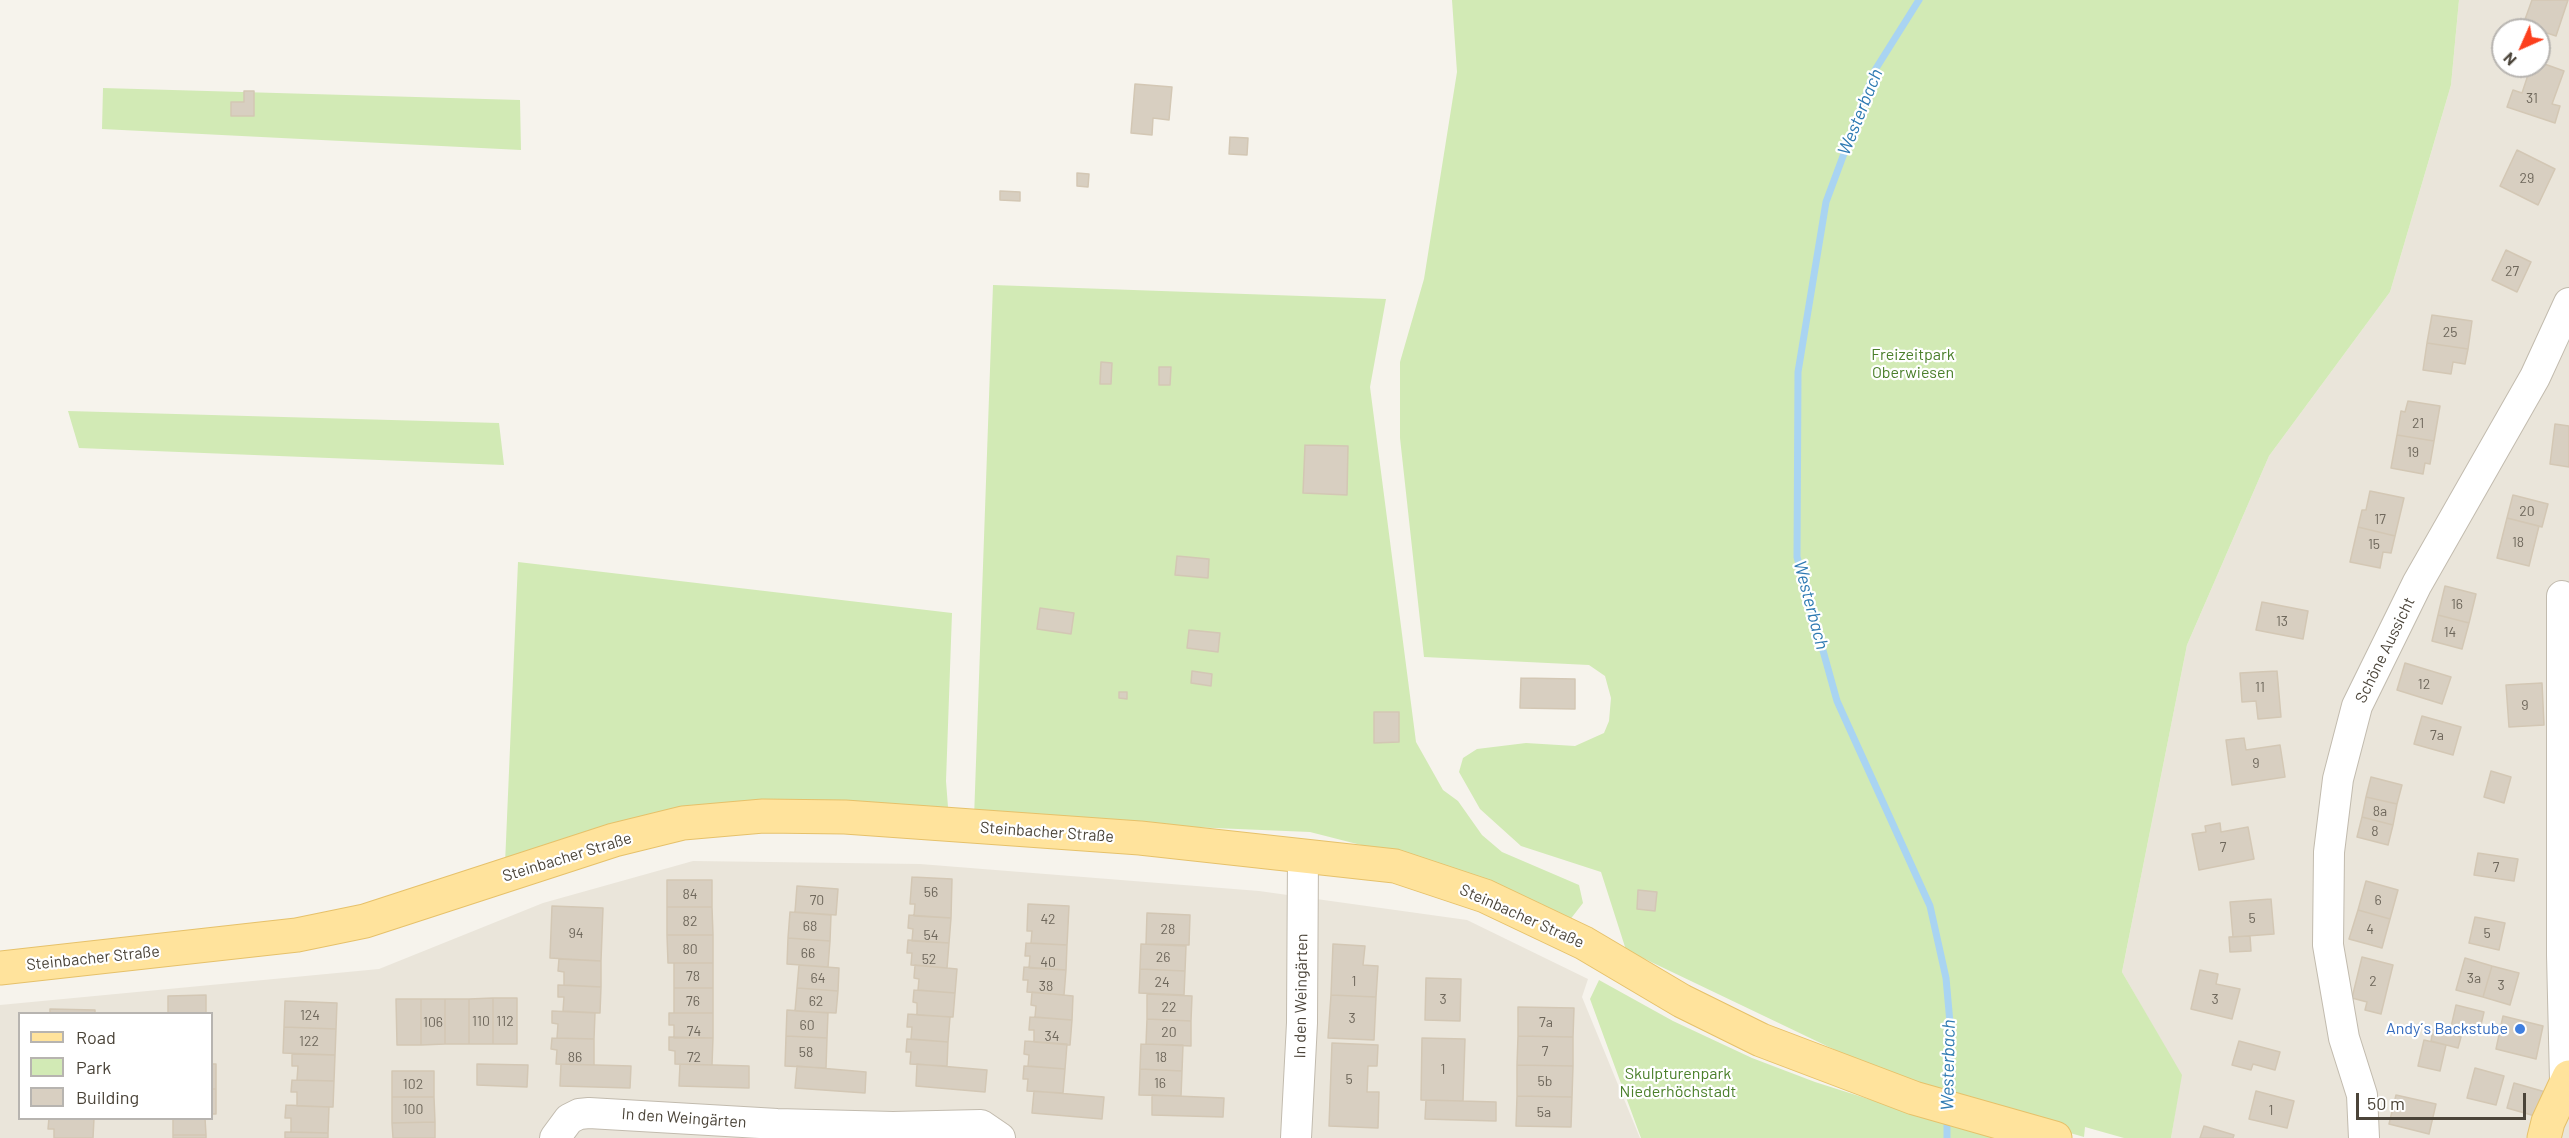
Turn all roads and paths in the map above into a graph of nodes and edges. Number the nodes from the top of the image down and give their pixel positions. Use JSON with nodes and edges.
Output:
{"nodes":[{"id":1,"x":2569,"y":303,"type":"edge"},
{"id":2,"x":2562,"y":596,"type":"dead end"},
{"id":3,"x":1303,"y":855,"type":"junction"},
{"id":4,"x":0,"y":968,"type":"edge"},
{"id":5,"x":2567,"y":1079,"type":"edge"},
{"id":6,"x":589,"y":1125,"type":"edge"},
{"id":7,"x":816,"y":1131,"type":"edge"},
{"id":8,"x":555,"y":1138,"type":"edge"},
{"id":9,"x":1000,"y":1138,"type":"edge"},
{"id":10,"x":1296,"y":1138,"type":"edge"},
{"id":11,"x":2055,"y":1138,"type":"edge"},
{"id":12,"x":2364,"y":1138,"type":"edge"},
{"id":13,"x":2544,"y":1138,"type":"edge"}],
"edges":[{"from":1,"to":12,"type":"street","name":"Schöne Aussicht"},
{"from":2,"to":5,"type":"street"},
{"from":3,"to":4,"type":"main road","name":"Steinbacher Straße"},
{"from":3,"to":10,"type":"street","name":"In den Weingärten"},
{"from":3,"to":11,"type":"main road","name":"Steinbacher Straße"},
{"from":5,"to":13,"type":"main road"},
{"from":6,"to":7,"type":"street","name":"In den Weingärten"},
{"from":6,"to":8,"type":"street","name":"In den Weingärten"},
{"from":7,"to":9,"type":"street","name":"In den Weingärten"}]}
